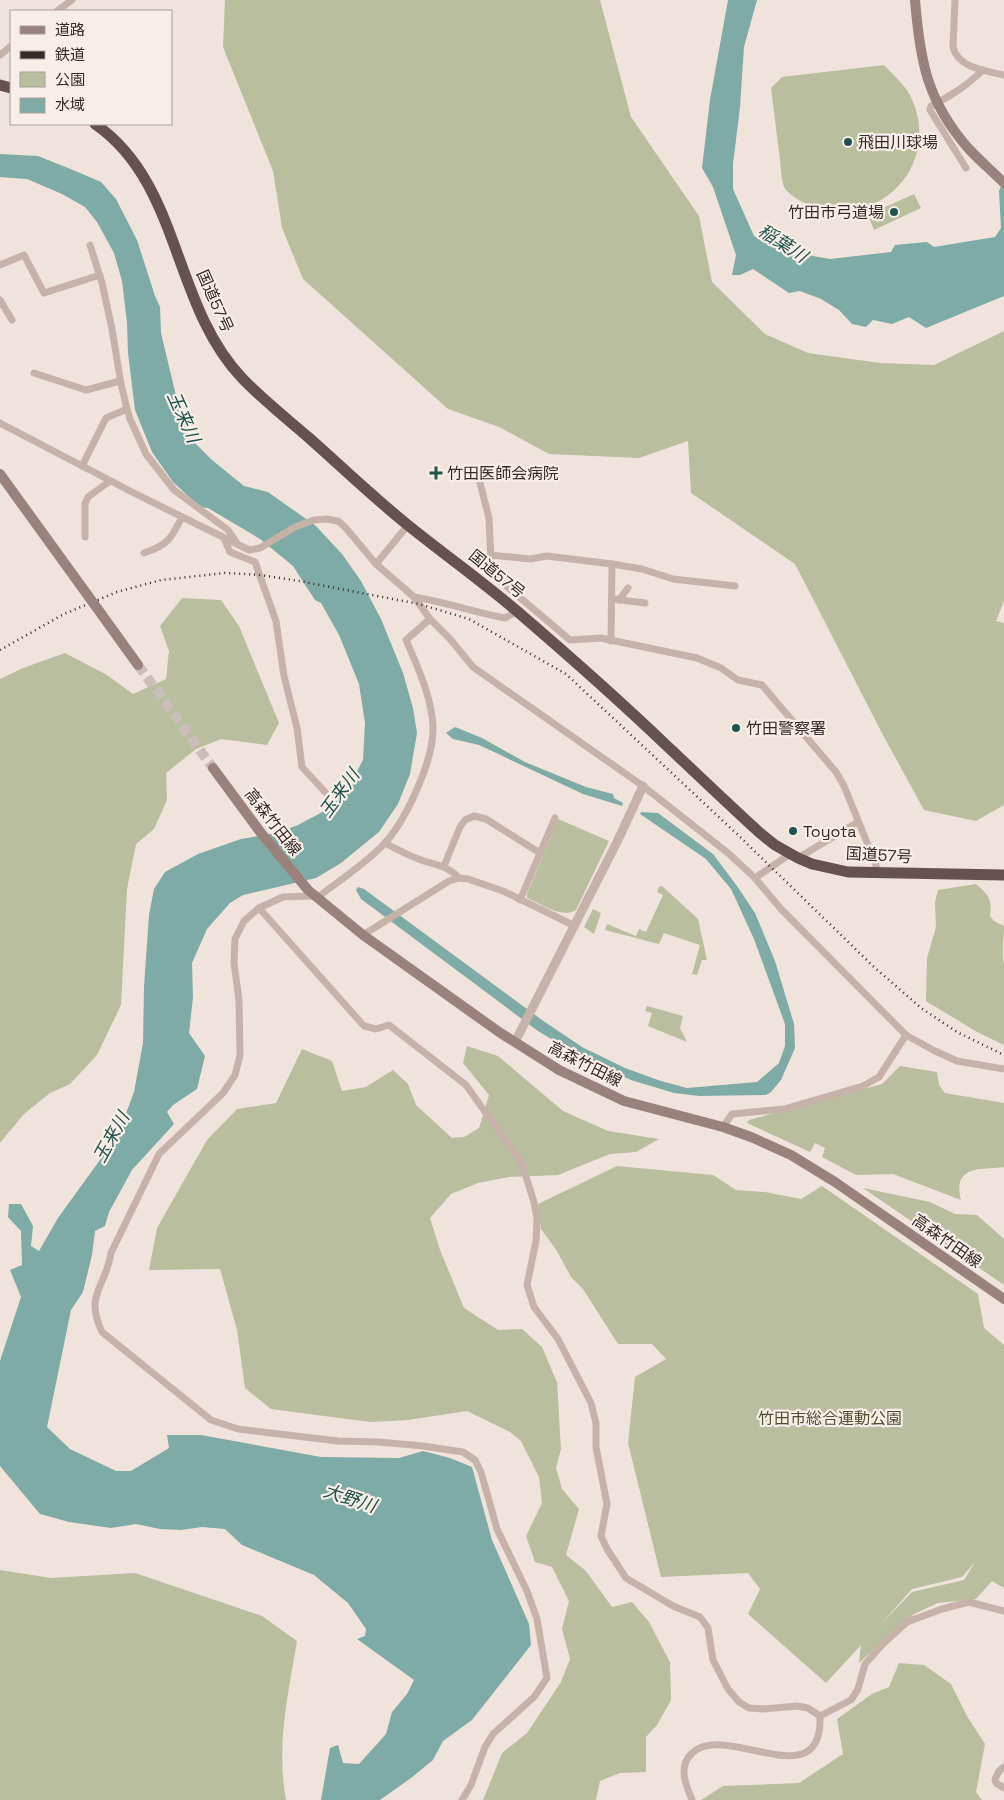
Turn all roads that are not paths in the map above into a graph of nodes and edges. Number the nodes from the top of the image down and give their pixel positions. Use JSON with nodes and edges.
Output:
{"nodes":[{"id":1,"x":72,"y":0,"type":"edge"},
{"id":2,"x":915,"y":0,"type":"edge"},
{"id":3,"x":955,"y":0,"type":"edge"},
{"id":4,"x":58,"y":10,"type":"edge"},
{"id":5,"x":10,"y":47,"type":"edge"},
{"id":6,"x":0,"y":55,"type":"edge"},
{"id":7,"x":984,"y":70,"type":"junction"},
{"id":8,"x":1004,"y":75,"type":"edge"},
{"id":9,"x":936,"y":103,"type":"junction"},
{"id":10,"x":96,"y":125,"type":"edge"},
{"id":11,"x":966,"y":168,"type":"dead end"},
{"id":12,"x":1004,"y":183,"type":"edge"},
{"id":13,"x":90,"y":245,"type":"dead end"},
{"id":14,"x":0,"y":265,"type":"edge"},
{"id":15,"x":100,"y":275,"type":"junction"},
{"id":16,"x":0,"y":300,"type":"edge"},
{"id":17,"x":12,"y":320,"type":"dead end"},
{"id":18,"x":34,"y":374,"type":"dead end"},
{"id":19,"x":120,"y":381,"type":"junction"},
{"id":20,"x":127,"y":409,"type":"junction"},
{"id":21,"x":0,"y":423,"type":"edge"},
{"id":22,"x":82,"y":466,"type":"junction"},
{"id":23,"x":0,"y":474,"type":"edge"},
{"id":24,"x":478,"y":475,"type":"dead end"},
{"id":25,"x":110,"y":481,"type":"junction"},
{"id":26,"x":182,"y":517,"type":"junction"},
{"id":27,"x":408,"y":525,"type":"junction"},
{"id":28,"x":85,"y":537,"type":"dead end"},
{"id":29,"x":224,"y":538,"type":"junction"},
{"id":30,"x":236,"y":544,"type":"junction"},
{"id":31,"x":144,"y":553,"type":"dead end"},
{"id":32,"x":490,"y":555,"type":"junction"},
{"id":33,"x":376,"y":564,"type":"junction"},
{"id":34,"x":612,"y":564,"type":"junction"},
{"id":35,"x":735,"y":586,"type":"dead end"},
{"id":36,"x":628,"y":588,"type":"dead end"},
{"id":37,"x":414,"y":597,"type":"junction"},
{"id":38,"x":616,"y":600,"type":"junction"},
{"id":39,"x":646,"y":603,"type":"dead end"},
{"id":40,"x":518,"y":611,"type":"junction"},
{"id":41,"x":430,"y":619,"type":"junction"},
{"id":42,"x":611,"y":641,"type":"junction"},
{"id":43,"x":138,"y":665,"type":"tunnel mouth"},
{"id":44,"x":212,"y":768,"type":"tunnel mouth"},
{"id":45,"x":643,"y":786,"type":"junction"},
{"id":46,"x":325,"y":792,"type":"dead end"},
{"id":47,"x":555,"y":818,"type":"dead end"},
{"id":48,"x":858,"y":822,"type":"junction"},
{"id":49,"x":385,"y":843,"type":"junction"},
{"id":50,"x":540,"y":853,"type":"junction"},
{"id":51,"x":794,"y":856,"type":"junction"},
{"id":52,"x":444,"y":866,"type":"junction"},
{"id":53,"x":878,"y":873,"type":"junction"},
{"id":54,"x":1004,"y":874,"type":"edge"},
{"id":55,"x":459,"y":878,"type":"junction"},
{"id":56,"x":755,"y":878,"type":"junction"},
{"id":57,"x":318,"y":898,"type":"junction"},
{"id":58,"x":520,"y":900,"type":"junction"},
{"id":59,"x":259,"y":908,"type":"junction"},
{"id":60,"x":575,"y":926,"type":"junction"},
{"id":61,"x":362,"y":935,"type":"junction"},
{"id":62,"x":906,"y":1035,"type":"junction"},
{"id":63,"x":515,"y":1042,"type":"junction"},
{"id":64,"x":1004,"y":1069,"type":"edge"},
{"id":65,"x":723,"y":1127,"type":"junction"},
{"id":66,"x":1004,"y":1299,"type":"edge"},
{"id":67,"x":1004,"y":1611,"type":"edge"},
{"id":68,"x":820,"y":1716,"type":"junction"},
{"id":69,"x":1004,"y":1767,"type":"edge"},
{"id":70,"x":1004,"y":1788,"type":"edge"},
{"id":71,"x":462,"y":1800,"type":"edge"},
{"id":72,"x":692,"y":1800,"type":"edge"}],
"edges":[{"from":1,"to":4,"type":"street"},
{"from":2,"to":9,"type":"main road"},
{"from":3,"to":7,"type":"street"},
{"from":5,"to":6,"type":"street"},
{"from":7,"to":8,"type":"street"},
{"from":7,"to":9,"type":"street"},
{"from":9,"to":11,"type":"street"},
{"from":9,"to":12,"type":"main road"},
{"from":10,"to":27,"type":"highway","name":"国道57号"},
{"from":13,"to":15,"type":"street"},
{"from":14,"to":15,"type":"street"},
{"from":15,"to":19,"type":"street"},
{"from":16,"to":17,"type":"street"},
{"from":18,"to":19,"type":"street"},
{"from":19,"to":20,"type":"street"},
{"from":20,"to":22,"type":"street"},
{"from":20,"to":30,"type":"street"},
{"from":21,"to":22,"type":"street"},
{"from":22,"to":25,"type":"street"},
{"from":23,"to":43,"type":"main road","bridge":true},
{"from":24,"to":32,"type":"street"},
{"from":25,"to":26,"type":"street"},
{"from":25,"to":28,"type":"street"},
{"from":26,"to":29,"type":"street"},
{"from":26,"to":31,"type":"street"},
{"from":27,"to":33,"type":"street"},
{"from":27,"to":40,"type":"highway","name":"国道57号"},
{"from":29,"to":30,"type":"street"},
{"from":29,"to":46,"type":"street"},
{"from":30,"to":33,"type":"street"},
{"from":32,"to":34,"type":"street"},
{"from":32,"to":42,"type":"street"},
{"from":33,"to":37,"type":"street"},
{"from":34,"to":35,"type":"street"},
{"from":34,"to":38,"type":"street"},
{"from":36,"to":38,"type":"street"},
{"from":37,"to":40,"type":"street"},
{"from":37,"to":41,"type":"street"},
{"from":38,"to":39,"type":"street"},
{"from":38,"to":42,"type":"street"},
{"from":40,"to":51,"type":"highway","name":"国道57号"},
{"from":41,"to":45,"type":"street"},
{"from":41,"to":49,"type":"street"},
{"from":42,"to":48,"type":"street"},
{"from":44,"to":57,"type":"main road","name":"高森竹田線"},
{"from":45,"to":56,"type":"street"},
{"from":45,"to":60,"type":"street"},
{"from":47,"to":50,"type":"street"},
{"from":48,"to":51,"type":"street"},
{"from":48,"to":53,"type":"street"},
{"from":49,"to":52,"type":"street"},
{"from":49,"to":57,"type":"street"},
{"from":50,"to":52,"type":"street"},
{"from":50,"to":58,"type":"street"},
{"from":51,"to":53,"type":"highway","name":"国道57号"},
{"from":51,"to":56,"type":"street"},
{"from":52,"to":55,"type":"street"},
{"from":53,"to":54,"type":"highway","name":"国道57号"},
{"from":55,"to":58,"type":"street"},
{"from":55,"to":61,"type":"street"},
{"from":56,"to":62,"type":"street"},
{"from":57,"to":59,"type":"street"},
{"from":57,"to":61,"type":"main road","name":"高森竹田線"},
{"from":58,"to":60,"type":"street"},
{"from":59,"to":68,"type":"street"},
{"from":59,"to":71,"type":"street"},
{"from":60,"to":63,"type":"street"},
{"from":61,"to":63,"type":"main road","name":"高森竹田線"},
{"from":62,"to":64,"type":"street"},
{"from":62,"to":65,"type":"street"},
{"from":63,"to":65,"type":"main road","name":"高森竹田線"},
{"from":65,"to":66,"type":"main road","name":"高森竹田線"},
{"from":67,"to":68,"type":"street"},
{"from":68,"to":72,"type":"street"},
{"from":69,"to":70,"type":"street"}]}
